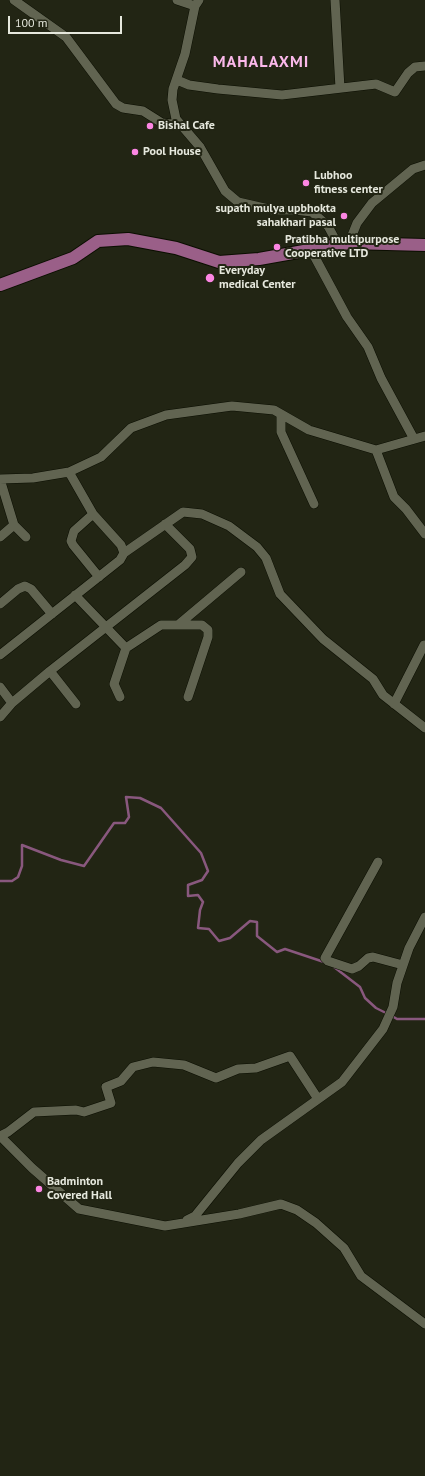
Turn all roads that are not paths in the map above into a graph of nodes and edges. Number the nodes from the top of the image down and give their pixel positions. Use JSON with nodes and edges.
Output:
{"nodes":[{"id":1,"x":14,"y":0,"type":"edge"},
{"id":2,"x":177,"y":0,"type":"edge"},
{"id":3,"x":335,"y":0,"type":"edge"},
{"id":4,"x":197,"y":3,"type":"edge"},
{"id":5,"x":425,"y":66,"type":"edge"},
{"id":6,"x":177,"y":80,"type":"junction"},
{"id":7,"x":340,"y":88,"type":"junction"},
{"id":8,"x":182,"y":125,"type":"junction"},
{"id":9,"x":425,"y":165,"type":"edge"},
{"id":10,"x":349,"y":243,"type":"junction"},
{"id":11,"x":425,"y":245,"type":"edge"},
{"id":12,"x":311,"y":250,"type":"junction"},
{"id":13,"x":0,"y":285,"type":"edge"},
{"id":14,"x":281,"y":414,"type":"junction"},
{"id":15,"x":425,"y":436,"type":"edge"},
{"id":16,"x":414,"y":439,"type":"junction"},
{"id":17,"x":376,"y":450,"type":"junction"},
{"id":18,"x":69,"y":472,"type":"junction"},
{"id":19,"x":0,"y":479,"type":"edge"},
{"id":20,"x":314,"y":504,"type":"dead end"},
{"id":21,"x":93,"y":514,"type":"junction"},
{"id":22,"x":165,"y":524,"type":"junction"},
{"id":23,"x":14,"y":525,"type":"junction"},
{"id":24,"x":425,"y":534,"type":"edge"},
{"id":25,"x":0,"y":537,"type":"edge"},
{"id":26,"x":26,"y":537,"type":"dead end"},
{"id":27,"x":124,"y":553,"type":"junction"},
{"id":28,"x":241,"y":572,"type":"dead end"},
{"id":29,"x":99,"y":577,"type":"junction"},
{"id":30,"x":75,"y":595,"type":"junction"},
{"id":31,"x":0,"y":604,"type":"edge"},
{"id":32,"x":52,"y":614,"type":"junction"},
{"id":33,"x":178,"y":625,"type":"junction"},
{"id":34,"x":106,"y":627,"type":"junction"},
{"id":35,"x":424,"y":645,"type":"edge"},
{"id":36,"x":126,"y":648,"type":"junction"},
{"id":37,"x":0,"y":655,"type":"edge"},
{"id":38,"x":50,"y":671,"type":"junction"},
{"id":39,"x":0,"y":687,"type":"edge"},
{"id":40,"x":120,"y":697,"type":"dead end"},
{"id":41,"x":188,"y":697,"type":"dead end"},
{"id":42,"x":12,"y":703,"type":"junction"},
{"id":43,"x":76,"y":704,"type":"dead end"},
{"id":44,"x":394,"y":704,"type":"junction"},
{"id":45,"x":0,"y":717,"type":"edge"},
{"id":46,"x":425,"y":728,"type":"edge"},
{"id":47,"x":378,"y":862,"type":"dead end"},
{"id":48,"x":425,"y":917,"type":"edge"},
{"id":49,"x":403,"y":965,"type":"junction"},
{"id":50,"x":318,"y":1099,"type":"junction"},
{"id":51,"x":0,"y":1136,"type":"edge"},
{"id":52,"x":184,"y":1222,"type":"junction"},
{"id":53,"x":425,"y":1324,"type":"edge"}],
"edges":[{"from":1,"to":8,"type":"street"},
{"from":2,"to":4,"type":"street"},
{"from":3,"to":7,"type":"street"},
{"from":4,"to":6,"type":"street"},
{"from":5,"to":7,"type":"street"},
{"from":6,"to":7,"type":"street"},
{"from":6,"to":8,"type":"street"},
{"from":8,"to":10,"type":"street"},
{"from":9,"to":10,"type":"street"},
{"from":10,"to":11,"type":"main road"},
{"from":10,"to":12,"type":"main road"},
{"from":12,"to":13,"type":"main road"},
{"from":12,"to":16,"type":"street"},
{"from":14,"to":17,"type":"street"},
{"from":14,"to":18,"type":"street"},
{"from":14,"to":20,"type":"street"},
{"from":15,"to":16,"type":"street"},
{"from":16,"to":17,"type":"street"},
{"from":17,"to":24,"type":"street"},
{"from":18,"to":19,"type":"street"},
{"from":18,"to":21,"type":"street"},
{"from":19,"to":23,"type":"street"},
{"from":21,"to":27,"type":"street"},
{"from":21,"to":29,"type":"street"},
{"from":22,"to":27,"type":"street"},
{"from":22,"to":34,"type":"street"},
{"from":22,"to":44,"type":"street"},
{"from":23,"to":25,"type":"street"},
{"from":23,"to":26,"type":"street"},
{"from":27,"to":29,"type":"street"},
{"from":28,"to":33,"type":"street"},
{"from":29,"to":30,"type":"street"},
{"from":30,"to":32,"type":"street"},
{"from":30,"to":34,"type":"street"},
{"from":31,"to":32,"type":"street"},
{"from":32,"to":37,"type":"street"},
{"from":33,"to":36,"type":"street"},
{"from":33,"to":41,"type":"street"},
{"from":34,"to":36,"type":"street"},
{"from":34,"to":38,"type":"street"},
{"from":35,"to":44,"type":"street"},
{"from":36,"to":40,"type":"street"},
{"from":38,"to":42,"type":"street"},
{"from":38,"to":43,"type":"street"},
{"from":39,"to":42,"type":"street"},
{"from":42,"to":45,"type":"street"},
{"from":44,"to":46,"type":"street"},
{"from":47,"to":49,"type":"street"},
{"from":48,"to":49,"type":"street"},
{"from":49,"to":50,"type":"street"},
{"from":50,"to":51,"type":"street"},
{"from":50,"to":52,"type":"street"},
{"from":51,"to":52,"type":"street"},
{"from":52,"to":53,"type":"street"}]}
